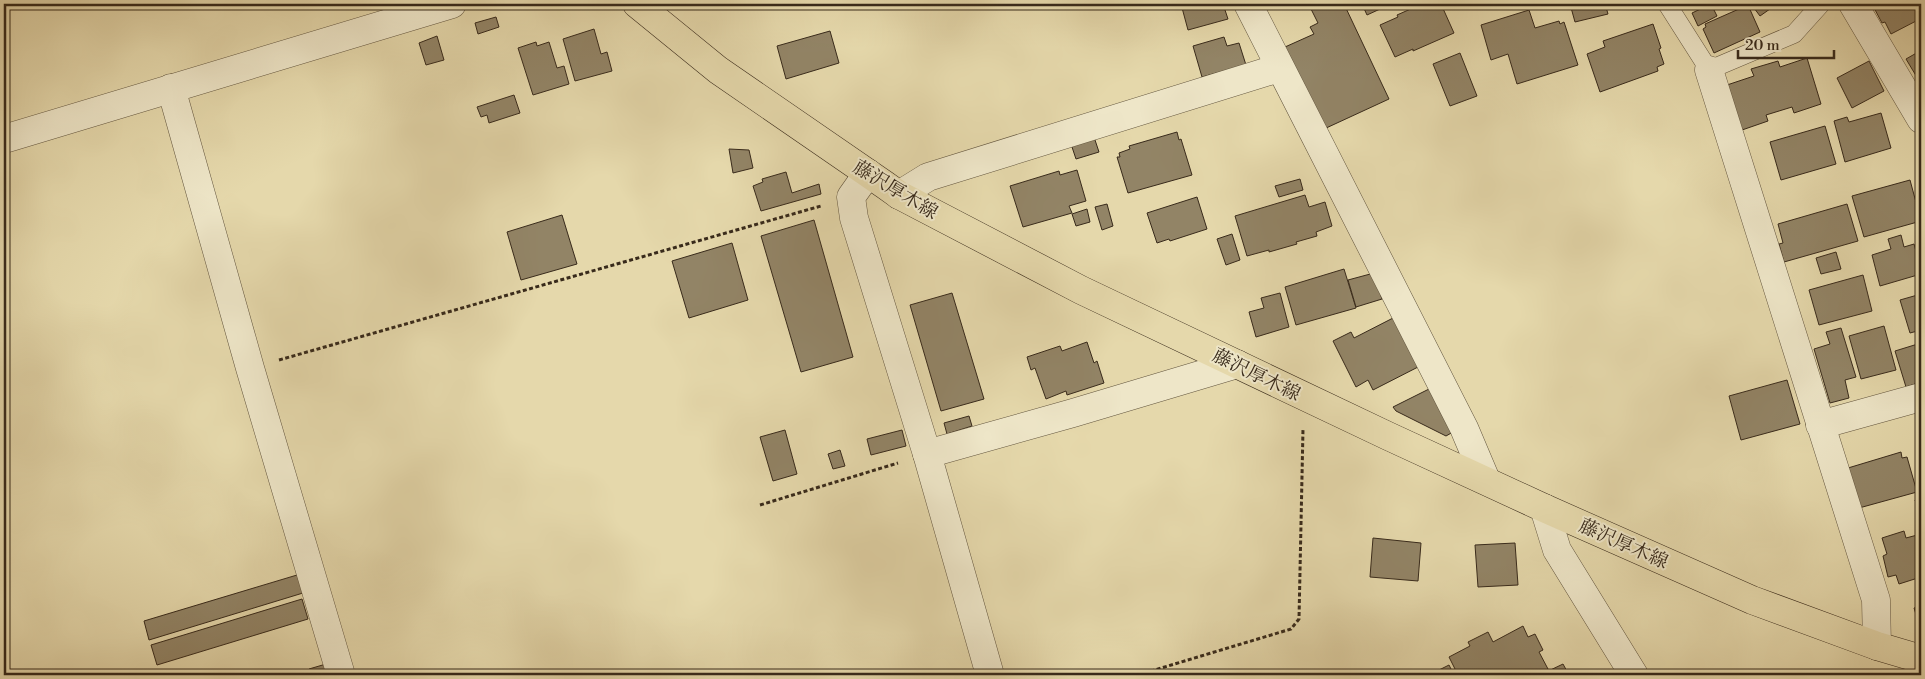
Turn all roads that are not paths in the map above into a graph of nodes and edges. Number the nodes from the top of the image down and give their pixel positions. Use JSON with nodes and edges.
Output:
{"nodes":[{"id":1,"x":452,"y":4,"type":"edge"},
{"id":2,"x":637,"y":4,"type":"edge"},
{"id":3,"x":1248,"y":4,"type":"edge"},
{"id":4,"x":1667,"y":4,"type":"edge"},
{"id":5,"x":1821,"y":4,"type":"edge"},
{"id":6,"x":1853,"y":4,"type":"edge"},
{"id":7,"x":1279,"y":68,"type":"junction"},
{"id":8,"x":1709,"y":70,"type":"junction"},
{"id":9,"x":171,"y":88,"type":"junction"},
{"id":10,"x":1921,"y":119,"type":"edge"},
{"id":11,"x":4,"y":139,"type":"edge"},
{"id":12,"x":868,"y":173,"type":"junction"},
{"id":13,"x":899,"y":194,"type":"junction"},
{"id":14,"x":1237,"y":364,"type":"junction"},
{"id":15,"x":1921,"y":397,"type":"edge"},
{"id":16,"x":1820,"y":425,"type":"junction"},
{"id":17,"x":927,"y":454,"type":"junction"},
{"id":18,"x":1486,"y":480,"type":"junction"},
{"id":19,"x":1544,"y":508,"type":"junction"},
{"id":20,"x":1877,"y":646,"type":"junction"},
{"id":21,"x":1921,"y":659,"type":"edge"},
{"id":22,"x":342,"y":675,"type":"edge"},
{"id":23,"x":990,"y":675,"type":"edge"},
{"id":24,"x":1634,"y":675,"type":"edge"}],
"edges":[{"from":1,"to":9,"type":"street"},
{"from":2,"to":12,"type":"main road","name":"藤沢厚木線"},
{"from":3,"to":7,"type":"street"},
{"from":4,"to":8,"type":"lane"},
{"from":5,"to":8,"type":"lane"},
{"from":6,"to":10,"type":"street"},
{"from":7,"to":13,"type":"street"},
{"from":7,"to":18,"type":"street"},
{"from":8,"to":16,"type":"street"},
{"from":9,"to":11,"type":"street"},
{"from":9,"to":22,"type":"street"},
{"from":12,"to":13,"type":"main road","name":"藤沢厚木線"},
{"from":12,"to":17,"type":"street"},
{"from":13,"to":14,"type":"main road","name":"藤沢厚木線"},
{"from":14,"to":17,"type":"street"},
{"from":14,"to":18,"type":"main road","name":"藤沢厚木線"},
{"from":15,"to":16,"type":"street"},
{"from":16,"to":20,"type":"street"},
{"from":17,"to":23,"type":"street"},
{"from":18,"to":19,"type":"main road","name":"藤沢厚木線"},
{"from":19,"to":20,"type":"main road","name":"藤沢厚木線"},
{"from":19,"to":24,"type":"street"},
{"from":20,"to":21,"type":"main road","name":"藤沢厚木線"}]}
